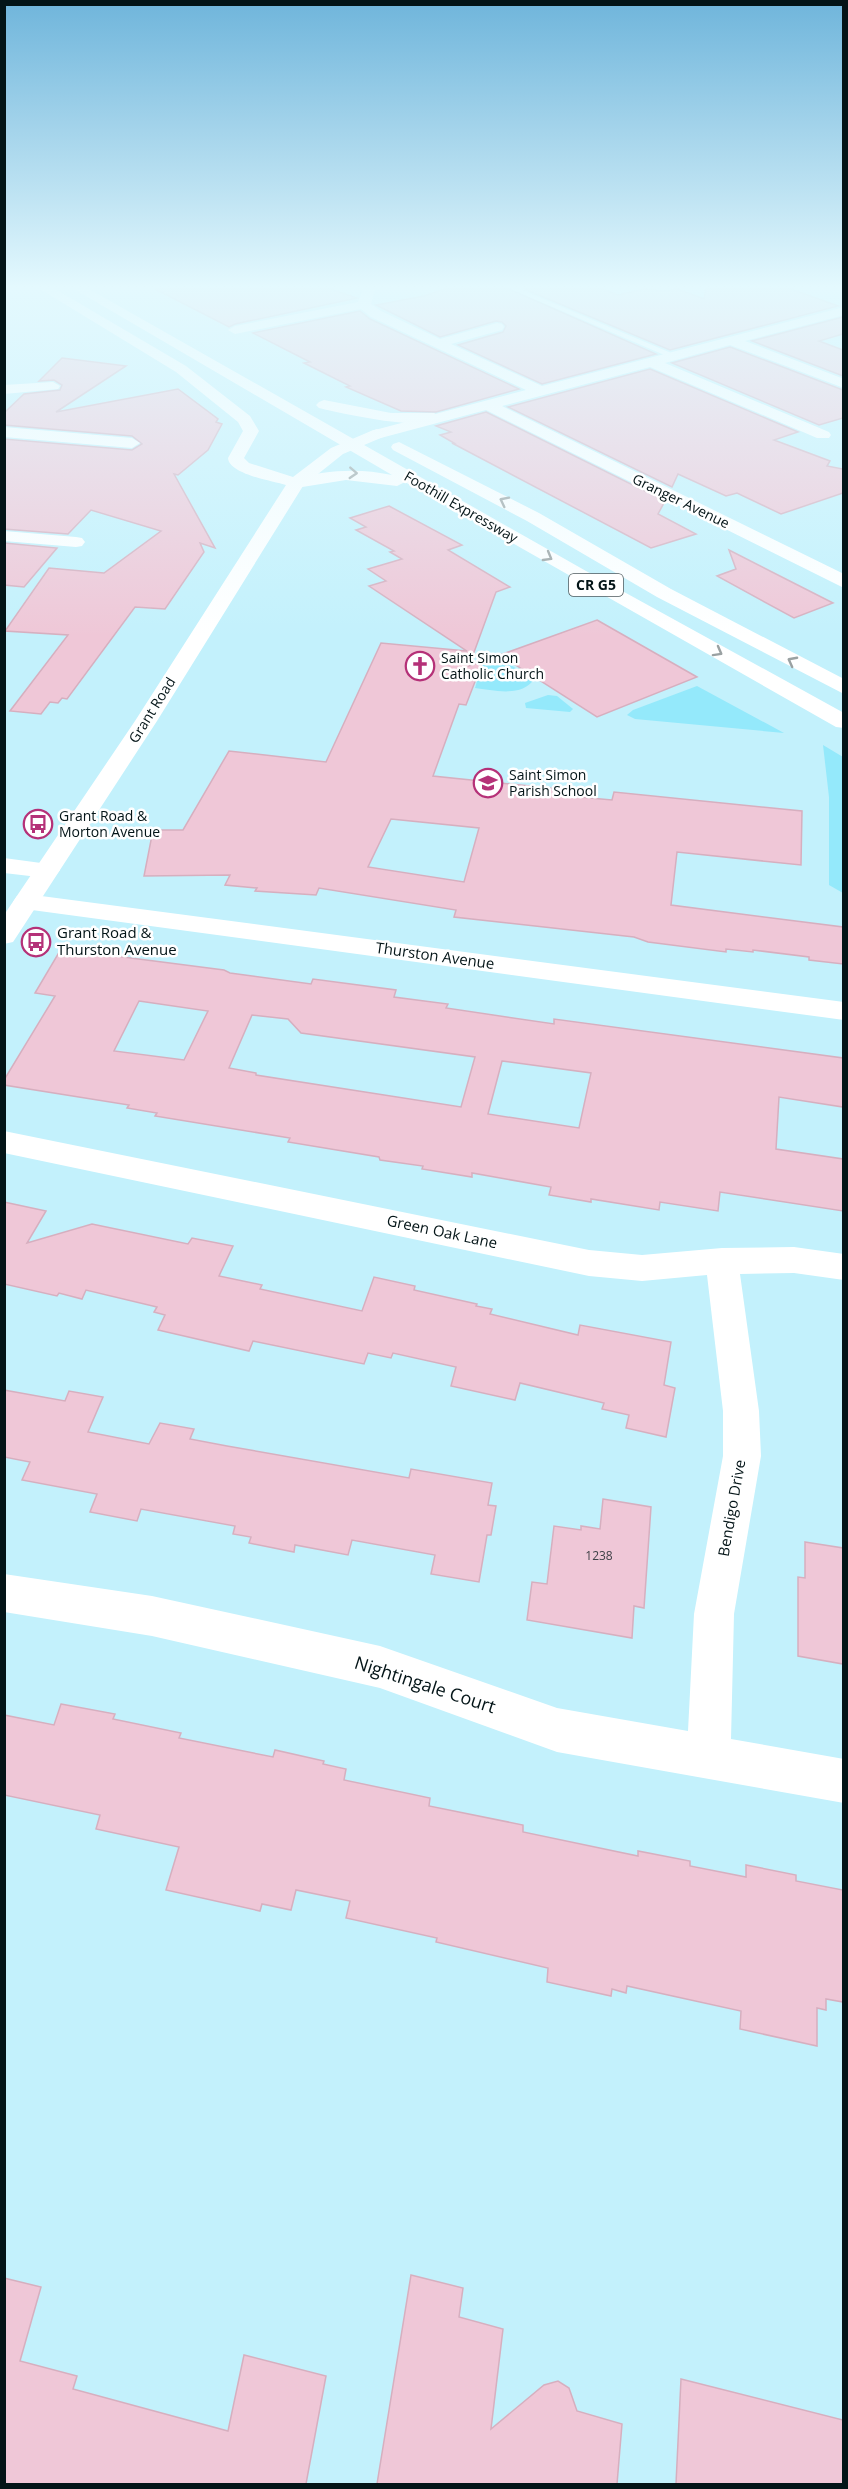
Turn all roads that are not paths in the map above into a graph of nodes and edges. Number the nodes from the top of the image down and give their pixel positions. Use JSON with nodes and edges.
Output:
{"nodes":[{"id":1,"x":227,"y":405,"type":"edge"},
{"id":2,"x":283,"y":405,"type":"edge"},
{"id":3,"x":325,"y":405,"type":"edge"},
{"id":4,"x":333,"y":405,"type":"edge"},
{"id":5,"x":482,"y":405,"type":"edge"},
{"id":6,"x":488,"y":405,"type":"edge"},
{"id":7,"x":753,"y":405,"type":"edge"},
{"id":8,"x":434,"y":418,"type":"junction"},
{"id":9,"x":320,"y":426,"type":"junction"},
{"id":10,"x":4,"y":432,"type":"edge"},
{"id":11,"x":377,"y":434,"type":"junction"},
{"id":12,"x":823,"y":435,"type":"dead end"},
{"id":13,"x":132,"y":443,"type":"dead end"},
{"id":14,"x":351,"y":445,"type":"junction"},
{"id":15,"x":315,"y":466,"type":"junction"},
{"id":16,"x":296,"y":483,"type":"junction"},
{"id":17,"x":428,"y":488,"type":"junction"},
{"id":18,"x":4,"y":536,"type":"edge"},
{"id":19,"x":76,"y":542,"type":"dead end"},
{"id":20,"x":843,"y":582,"type":"edge"},
{"id":21,"x":843,"y":688,"type":"edge"},
{"id":22,"x":843,"y":722,"type":"edge"},
{"id":23,"x":4,"y":865,"type":"edge"},
{"id":24,"x":46,"y":870,"type":"junction"},
{"id":25,"x":26,"y":902,"type":"junction"},
{"id":26,"x":4,"y":936,"type":"edge"},
{"id":27,"x":843,"y":1011,"type":"edge"},
{"id":28,"x":4,"y":1142,"type":"edge"},
{"id":29,"x":722,"y":1261,"type":"junction"},
{"id":30,"x":843,"y":1268,"type":"edge"},
{"id":31,"x":4,"y":1593,"type":"edge"},
{"id":32,"x":709,"y":1756,"type":"junction"},
{"id":33,"x":843,"y":1781,"type":"edge"}],
"edges":[{"from":1,"to":16,"type":"main road"},
{"from":2,"to":9,"type":"main road","name":"Foothill Expressway","number":"CR G5"},
{"from":3,"to":11,"type":"main road","name":"Foothill Expressway","number":"CR G5"},
{"from":4,"to":8,"type":"main road","name":"Foothill Expressway","number":"CR G5"},
{"from":5,"to":8,"type":"main road"},
{"from":6,"to":20,"type":"main road","name":"Granger Avenue"},
{"from":7,"to":12,"type":"main road"},
{"from":8,"to":11,"type":"main road","name":"Grant Road"},
{"from":9,"to":14,"type":"main road","name":"Foothill Expressway","number":"CR G5"},
{"from":9,"to":15,"type":"main road"},
{"from":10,"to":13,"type":"main road"},
{"from":11,"to":14,"type":"main road","name":"Grant Road"},
{"from":21,"to":11,"type":"main road","name":"Foothill Expressway","number":"CR G5","one_way":true},
{"from":14,"to":15,"type":"main road","name":"Grant Road"},
{"from":14,"to":17,"type":"main road","name":"Foothill Expressway","number":"CR G5"},
{"from":15,"to":16,"type":"main road","name":"Grant Road"},
{"from":16,"to":17,"type":"main road","one_way":true},
{"from":16,"to":24,"type":"main road","name":"Grant Road"},
{"from":17,"to":22,"type":"main road","name":"Foothill Expressway","number":"CR G5","one_way":true},
{"from":18,"to":19,"type":"main road"},
{"from":23,"to":24,"type":"main road"},
{"from":24,"to":25,"type":"main road","name":"Grant Road"},
{"from":25,"to":26,"type":"main road","name":"Grant Road"},
{"from":25,"to":27,"type":"main road","name":"Thurston Avenue"},
{"from":28,"to":29,"type":"main road","name":"Green Oak Lane"},
{"from":29,"to":30,"type":"main road","name":"Green Oak Lane"},
{"from":29,"to":32,"type":"main road","name":"Bendigo Drive"},
{"from":31,"to":32,"type":"main road","name":"Nightingale Court"},
{"from":32,"to":33,"type":"main road","name":"Nightingale Court"}]}
